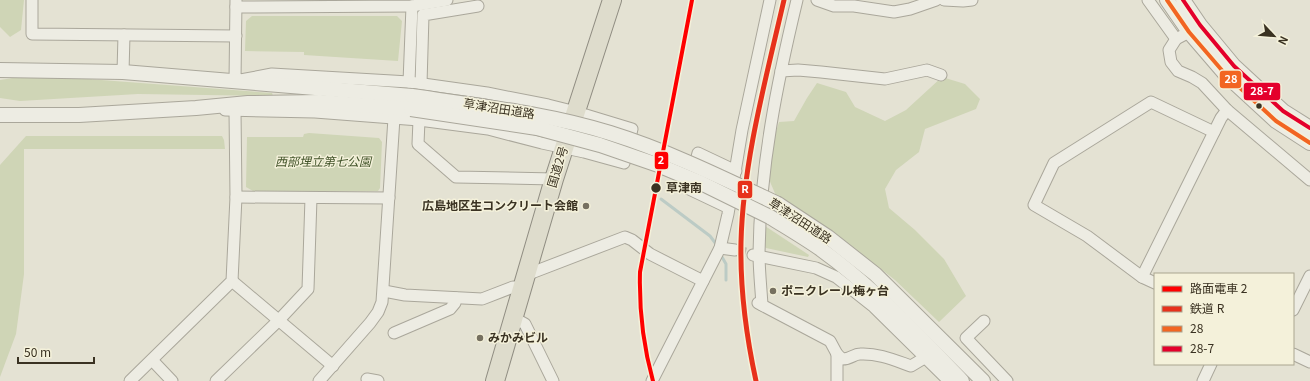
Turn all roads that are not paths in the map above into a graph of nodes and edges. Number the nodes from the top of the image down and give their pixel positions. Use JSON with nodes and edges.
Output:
{"nodes":[{"id":1,"x":32,"y":0,"type":"edge"},
{"id":2,"x":447,"y":0,"type":"edge"},
{"id":3,"x":612,"y":0,"type":"edge"},
{"id":4,"x":770,"y":0,"type":"edge"},
{"id":5,"x":797,"y":0,"type":"edge"},
{"id":6,"x":817,"y":0,"type":"edge"},
{"id":7,"x":936,"y":0,"type":"edge"},
{"id":8,"x":944,"y":0,"type":"edge"},
{"id":9,"x":972,"y":0,"type":"edge"},
{"id":10,"x":1148,"y":0,"type":"edge"},
{"id":11,"x":1167,"y":0,"type":"edge"},
{"id":12,"x":1183,"y":0,"type":"edge"},
{"id":13,"x":236,"y":4,"type":"edge"},
{"id":14,"x":359,"y":4,"type":"edge"},
{"id":15,"x":412,"y":6,"type":"junction"},
{"id":16,"x":478,"y":6,"type":"dead end"},
{"id":17,"x":1188,"y":32,"type":"junction"},
{"id":18,"x":124,"y":34,"type":"junction"},
{"id":19,"x":236,"y":36,"type":"junction"},
{"id":20,"x":0,"y":59,"type":"edge"},
{"id":21,"x":0,"y":70,"type":"edge"},
{"id":22,"x":781,"y":71,"type":"junction"},
{"id":23,"x":53,"y":72,"type":"junction"},
{"id":24,"x":123,"y":72,"type":"junction"},
{"id":25,"x":941,"y":75,"type":"dead end"},
{"id":26,"x":235,"y":81,"type":"junction"},
{"id":27,"x":421,"y":84,"type":"junction"},
{"id":28,"x":411,"y":95,"type":"junction"},
{"id":29,"x":196,"y":108,"type":"junction"},
{"id":30,"x":1227,"y":110,"type":"junction"},
{"id":31,"x":235,"y":111,"type":"junction"},
{"id":32,"x":576,"y":112,"type":"junction"},
{"id":33,"x":0,"y":115,"type":"edge"},
{"id":34,"x":394,"y":118,"type":"junction"},
{"id":35,"x":419,"y":120,"type":"junction"},
{"id":36,"x":1310,"y":128,"type":"edge"},
{"id":37,"x":1214,"y":132,"type":"junction"},
{"id":38,"x":1310,"y":143,"type":"edge"},
{"id":39,"x":564,"y":147,"type":"junction"},
{"id":40,"x":736,"y":170,"type":"junction"},
{"id":41,"x":554,"y":179,"type":"junction"},
{"id":42,"x":1310,"y":180,"type":"edge"},
{"id":43,"x":236,"y":197,"type":"junction"},
{"id":44,"x":312,"y":198,"type":"junction"},
{"id":45,"x":389,"y":198,"type":"junction"},
{"id":46,"x":729,"y":208,"type":"junction"},
{"id":47,"x":720,"y":248,"type":"junction"},
{"id":48,"x":735,"y":250,"type":"tunnel mouth"},
{"id":49,"x":756,"y":255,"type":"junction"},
{"id":50,"x":1142,"y":276,"type":"junction"},
{"id":51,"x":1310,"y":276,"type":"edge"},
{"id":52,"x":232,"y":281,"type":"junction"},
{"id":53,"x":524,"y":281,"type":"junction"},
{"id":54,"x":703,"y":281,"type":"junction"},
{"id":55,"x":1154,"y":282,"type":"edge"},
{"id":56,"x":384,"y":291,"type":"junction"},
{"id":57,"x":456,"y":298,"type":"junction"},
{"id":58,"x":1294,"y":308,"type":"edge"},
{"id":59,"x":514,"y":318,"type":"junction"},
{"id":60,"x":279,"y":320,"type":"junction"},
{"id":61,"x":984,"y":322,"type":"dead end"},
{"id":62,"x":394,"y":333,"type":"dead end"},
{"id":63,"x":837,"y":354,"type":"junction"},
{"id":64,"x":1294,"y":354,"type":"edge"},
{"id":65,"x":926,"y":357,"type":"junction"},
{"id":66,"x":152,"y":360,"type":"junction"},
{"id":67,"x":1310,"y":362,"type":"edge"},
{"id":68,"x":1211,"y":365,"type":"edge"},
{"id":69,"x":333,"y":366,"type":"junction"},
{"id":70,"x":656,"y":378,"type":"edge"},
{"id":71,"x":130,"y":381,"type":"edge"},
{"id":72,"x":172,"y":381,"type":"edge"},
{"id":73,"x":216,"y":381,"type":"edge"},
{"id":74,"x":319,"y":381,"type":"edge"},
{"id":75,"x":495,"y":381,"type":"edge"},
{"id":76,"x":553,"y":381,"type":"edge"},
{"id":77,"x":838,"y":381,"type":"edge"},
{"id":78,"x":949,"y":381,"type":"edge"},
{"id":79,"x":962,"y":381,"type":"edge"},
{"id":80,"x":983,"y":381,"type":"edge"},
{"id":81,"x":1007,"y":381,"type":"edge"},
{"id":82,"x":1203,"y":381,"type":"edge"}],
"edges":[{"from":1,"to":18,"type":"street"},
{"from":2,"to":15,"type":"street"},
{"from":3,"to":32,"type":"highway","name":"国道2号"},
{"from":4,"to":40,"type":"street"},
{"from":5,"to":22,"type":"street"},
{"from":6,"to":7,"type":"street"},
{"from":8,"to":9,"type":"street"},
{"from":10,"to":17,"type":"street"},
{"from":11,"to":17,"type":"street"},
{"from":12,"to":17,"type":"street"},
{"from":13,"to":14,"type":"street"},
{"from":13,"to":19,"type":"street"},
{"from":14,"to":15,"type":"street"},
{"from":15,"to":28,"type":"street"},
{"from":16,"to":27,"type":"street"},
{"from":17,"to":30,"type":"street"},
{"from":17,"to":36,"type":"street"},
{"from":17,"to":38,"type":"street"},
{"from":18,"to":19,"type":"street"},
{"from":18,"to":24,"type":"street"},
{"from":19,"to":26,"type":"street"},
{"from":20,"to":23,"type":"street"},
{"from":21,"to":23,"type":"street"},
{"from":22,"to":25,"type":"street"},
{"from":22,"to":49,"type":"street"},
{"from":23,"to":24,"type":"street"},
{"from":24,"to":26,"type":"street"},
{"from":26,"to":28,"type":"street"},
{"from":27,"to":28,"type":"street"},
{"from":27,"to":32,"type":"street"},
{"from":28,"to":29,"type":"street"},
{"from":28,"to":79,"type":"street","name":"草津沼田道路","bridge":true},
{"from":28,"to":80,"type":"street","name":"草津沼田道路","bridge":true},
{"from":29,"to":31,"type":"street"},
{"from":29,"to":33,"type":"street"},
{"from":30,"to":37,"type":"street"},
{"from":30,"to":42,"type":"street"},
{"from":31,"to":34,"type":"street"},
{"from":31,"to":43,"type":"street"},
{"from":32,"to":39,"type":"highway","name":"国道2号"},
{"from":32,"to":39,"type":"street"},
{"from":34,"to":35,"type":"street"},
{"from":34,"to":45,"type":"street"},
{"from":35,"to":39,"type":"street"},
{"from":35,"to":41,"type":"street"},
{"from":37,"to":50,"type":"street"},
{"from":37,"to":50,"type":"street"},
{"from":39,"to":41,"type":"highway","name":"国道2号"},
{"from":40,"to":46,"type":"street"},
{"from":40,"to":46,"type":"street"},
{"from":41,"to":53,"type":"highway","name":"国道2号"},
{"from":43,"to":44,"type":"street"},
{"from":43,"to":52,"type":"street"},
{"from":44,"to":45,"type":"street"},
{"from":44,"to":60,"type":"street"},
{"from":45,"to":56,"type":"street"},
{"from":46,"to":47,"type":"street"},
{"from":47,"to":48,"type":"street"},
{"from":47,"to":54,"type":"street"},
{"from":49,"to":63,"type":"street"},
{"from":49,"to":65,"type":"street"},
{"from":50,"to":55,"type":"street"},
{"from":51,"to":58,"type":"street"},
{"from":52,"to":60,"type":"street"},
{"from":52,"to":66,"type":"street"},
{"from":53,"to":54,"type":"street"},
{"from":53,"to":57,"type":"street"},
{"from":53,"to":59,"type":"highway","name":"国道2号"},
{"from":54,"to":70,"type":"street"},
{"from":56,"to":57,"type":"street"},
{"from":56,"to":69,"type":"street"},
{"from":57,"to":62,"type":"street"},
{"from":59,"to":75,"type":"highway","name":"国道2号"},
{"from":59,"to":76,"type":"street"},
{"from":60,"to":69,"type":"street"},
{"from":60,"to":73,"type":"street"},
{"from":61,"to":81,"type":"street"},
{"from":63,"to":65,"type":"street"},
{"from":63,"to":77,"type":"street"},
{"from":64,"to":67,"type":"street"},
{"from":65,"to":78,"type":"street"},
{"from":66,"to":71,"type":"street"},
{"from":66,"to":72,"type":"street"},
{"from":68,"to":82,"type":"street"},
{"from":69,"to":74,"type":"street"}]}
